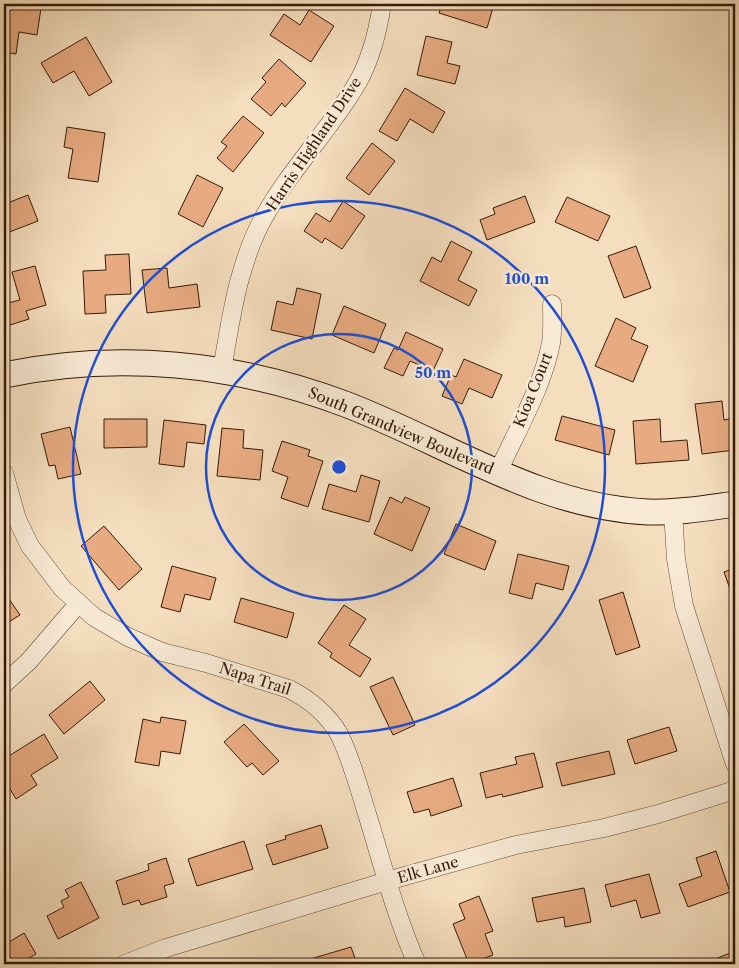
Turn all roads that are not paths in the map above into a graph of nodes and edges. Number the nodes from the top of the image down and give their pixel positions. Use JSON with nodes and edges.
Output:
{"nodes":[{"id":1,"x":382,"y":4,"type":"edge"},
{"id":2,"x":552,"y":304,"type":"dead end"},
{"id":3,"x":222,"y":370,"type":"junction"},
{"id":4,"x":4,"y":375,"type":"edge"},
{"id":5,"x":498,"y":472,"type":"junction"},
{"id":6,"x":4,"y":473,"type":"edge"},
{"id":7,"x":735,"y":504,"type":"edge"},
{"id":8,"x":673,"y":512,"type":"junction"},
{"id":9,"x":78,"y":604,"type":"junction"},
{"id":10,"x":4,"y":684,"type":"edge"},
{"id":11,"x":735,"y":764,"type":"edge"},
{"id":12,"x":735,"y":790,"type":"edge"},
{"id":13,"x":387,"y":881,"type":"junction"},
{"id":14,"x":125,"y":964,"type":"edge"},
{"id":15,"x":417,"y":964,"type":"edge"}],
"edges":[{"from":1,"to":3,"type":"street","name":"Harris Highland Drive"},
{"from":2,"to":5,"type":"street","name":"Kioa Court"},
{"from":3,"to":4,"type":"street","name":"South Grandview Boulevard"},
{"from":3,"to":5,"type":"street","name":"South Grandview Boulevard"},
{"from":5,"to":8,"type":"street","name":"South Grandview Boulevard"},
{"from":6,"to":9,"type":"street","name":"Napa Trail"},
{"from":7,"to":8,"type":"street","name":"South Grandview Boulevard"},
{"from":8,"to":11,"type":"street"},
{"from":9,"to":10,"type":"street"},
{"from":9,"to":13,"type":"street","name":"Napa Trail"},
{"from":12,"to":13,"type":"street","name":"Elk Lane"},
{"from":13,"to":14,"type":"street","name":"Elk Lane"},
{"from":13,"to":15,"type":"street","name":"Napa Trail"}]}
